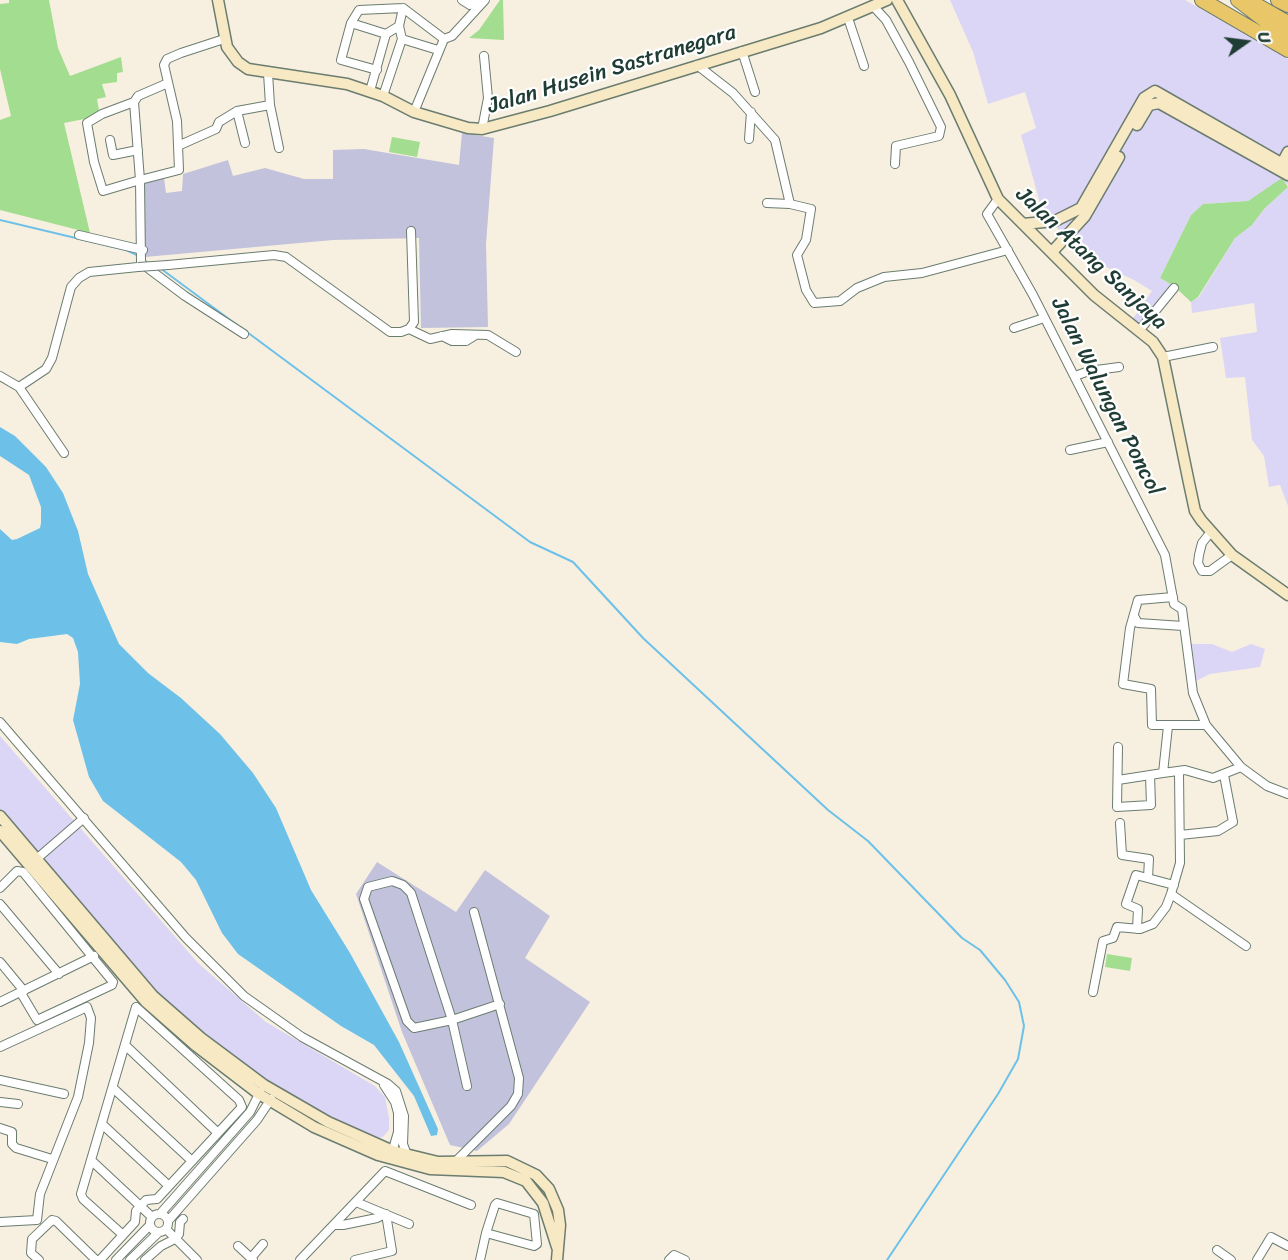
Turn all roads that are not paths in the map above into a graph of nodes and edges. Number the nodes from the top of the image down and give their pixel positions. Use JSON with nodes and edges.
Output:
{"nodes":[{"id":1,"x":218,"y":0,"type":"edge"},
{"id":2,"x":411,"y":0,"type":"edge"},
{"id":3,"x":462,"y":0,"type":"edge"},
{"id":4,"x":485,"y":0,"type":"edge"},
{"id":5,"x":897,"y":0,"type":"edge"},
{"id":6,"x":1202,"y":0,"type":"edge"},
{"id":7,"x":1238,"y":0,"type":"edge"},
{"id":8,"x":1247,"y":0,"type":"edge"},
{"id":9,"x":1278,"y":0,"type":"edge"},
{"id":10,"x":473,"y":3,"type":"edge"},
{"id":11,"x":880,"y":3,"type":"edge"},
{"id":12,"x":904,"y":5,"type":"edge"},
{"id":13,"x":1288,"y":5,"type":"edge"},
{"id":14,"x":403,"y":7,"type":"edge"},
{"id":15,"x":848,"y":18,"type":"junction"},
{"id":16,"x":351,"y":23,"type":"junction"},
{"id":17,"x":1288,"y":23,"type":"edge"},
{"id":18,"x":399,"y":26,"type":"junction"},
{"id":19,"x":386,"y":34,"type":"junction"},
{"id":20,"x":1288,"y":38,"type":"edge"},
{"id":21,"x":224,"y":39,"type":"junction"},
{"id":22,"x":402,"y":39,"type":"junction"},
{"id":23,"x":444,"y":39,"type":"junction"},
{"id":24,"x":438,"y":50,"type":"junction"},
{"id":25,"x":1288,"y":50,"type":"edge"},
{"id":26,"x":742,"y":51,"type":"junction"},
{"id":27,"x":484,"y":56,"type":"dead end"},
{"id":28,"x":697,"y":65,"type":"junction"},
{"id":29,"x":864,"y":66,"type":"dead end"},
{"id":30,"x":377,"y":70,"type":"junction"},
{"id":31,"x":268,"y":73,"type":"junction"},
{"id":32,"x":168,"y":83,"type":"junction"},
{"id":33,"x":370,"y":92,"type":"junction"},
{"id":34,"x":754,"y":92,"type":"dead end"},
{"id":35,"x":383,"y":96,"type":"junction"},
{"id":36,"x":134,"y":102,"type":"junction"},
{"id":37,"x":270,"y":105,"type":"junction"},
{"id":38,"x":237,"y":111,"type":"junction"},
{"id":39,"x":414,"y":112,"type":"junction"},
{"id":40,"x":751,"y":112,"type":"junction"},
{"id":41,"x":482,"y":129,"type":"junction"},
{"id":42,"x":749,"y":139,"type":"dead end"},
{"id":43,"x":110,"y":140,"type":"dead end"},
{"id":44,"x":245,"y":143,"type":"dead end"},
{"id":45,"x":180,"y":146,"type":"junction"},
{"id":46,"x":279,"y":148,"type":"dead end"},
{"id":47,"x":138,"y":150,"type":"junction"},
{"id":48,"x":1288,"y":152,"type":"edge"},
{"id":49,"x":895,"y":164,"type":"dead end"},
{"id":50,"x":1284,"y":168,"type":"edge"},
{"id":51,"x":140,"y":180,"type":"junction"},
{"id":52,"x":767,"y":203,"type":"dead end"},
{"id":53,"x":790,"y":204,"type":"junction"},
{"id":54,"x":992,"y":205,"type":"junction"},
{"id":55,"x":1023,"y":224,"type":"junction"},
{"id":56,"x":411,"y":231,"type":"dead end"},
{"id":57,"x":79,"y":235,"type":"dead end"},
{"id":58,"x":1008,"y":250,"type":"junction"},
{"id":59,"x":1052,"y":252,"type":"junction"},
{"id":60,"x":141,"y":258,"type":"junction"},
{"id":61,"x":1174,"y":288,"type":"dead end"},
{"id":62,"x":1044,"y":318,"type":"junction"},
{"id":63,"x":1014,"y":328,"type":"dead end"},
{"id":64,"x":409,"y":329,"type":"junction"},
{"id":65,"x":1139,"y":331,"type":"junction"},
{"id":66,"x":244,"y":333,"type":"dead end"},
{"id":67,"x":1213,"y":347,"type":"dead end"},
{"id":68,"x":516,"y":352,"type":"dead end"},
{"id":69,"x":1163,"y":357,"type":"junction"},
{"id":70,"x":1119,"y":367,"type":"dead end"},
{"id":71,"x":1078,"y":375,"type":"dead end"},
{"id":72,"x":0,"y":376,"type":"edge"},
{"id":73,"x":19,"y":387,"type":"junction"},
{"id":74,"x":1108,"y":442,"type":"junction"},
{"id":75,"x":1070,"y":450,"type":"dead end"},
{"id":76,"x":64,"y":453,"type":"dead end"},
{"id":77,"x":1210,"y":533,"type":"junction"},
{"id":78,"x":1232,"y":555,"type":"junction"},
{"id":79,"x":1288,"y":595,"type":"edge"},
{"id":80,"x":1171,"y":597,"type":"junction"},
{"id":81,"x":1134,"y":616,"type":"junction"},
{"id":82,"x":1183,"y":626,"type":"junction"},
{"id":83,"x":0,"y":722,"type":"edge"},
{"id":84,"x":1202,"y":725,"type":"junction"},
{"id":85,"x":1168,"y":726,"type":"junction"},
{"id":86,"x":1118,"y":747,"type":"dead end"},
{"id":87,"x":1238,"y":768,"type":"junction"},
{"id":88,"x":1163,"y":773,"type":"junction"},
{"id":89,"x":1179,"y":773,"type":"junction"},
{"id":90,"x":1150,"y":775,"type":"junction"},
{"id":91,"x":1224,"y":775,"type":"junction"},
{"id":92,"x":1118,"y":780,"type":"junction"},
{"id":93,"x":1288,"y":794,"type":"edge"},
{"id":94,"x":0,"y":816,"type":"edge"},
{"id":95,"x":84,"y":818,"type":"junction"},
{"id":96,"x":1119,"y":823,"type":"dead end"},
{"id":97,"x":1180,"y":835,"type":"junction"},
{"id":98,"x":1,"y":836,"type":"edge"},
{"id":99,"x":36,"y":860,"type":"junction"},
{"id":100,"x":1148,"y":878,"type":"junction"},
{"id":101,"x":1174,"y":885,"type":"junction"},
{"id":102,"x":0,"y":888,"type":"edge"},
{"id":103,"x":1171,"y":894,"type":"junction"},
{"id":104,"x":0,"y":904,"type":"edge"},
{"id":105,"x":474,"y":912,"type":"dead end"},
{"id":106,"x":1137,"y":928,"type":"junction"},
{"id":107,"x":1246,"y":946,"type":"dead end"},
{"id":108,"x":94,"y":956,"type":"junction"},
{"id":109,"x":0,"y":962,"type":"edge"},
{"id":110,"x":59,"y":974,"type":"junction"},
{"id":111,"x":23,"y":992,"type":"junction"},
{"id":112,"x":1093,"y":992,"type":"dead end"},
{"id":113,"x":0,"y":1002,"type":"edge"},
{"id":114,"x":500,"y":1004,"type":"junction"},
{"id":115,"x":452,"y":1020,"type":"junction"},
{"id":116,"x":125,"y":1045,"type":"junction"},
{"id":117,"x":2,"y":1046,"type":"edge"},
{"id":118,"x":0,"y":1057,"type":"edge"},
{"id":119,"x":0,"y":1080,"type":"edge"},
{"id":120,"x":379,"y":1080,"type":"junction"},
{"id":121,"x":467,"y":1086,"type":"dead end"},
{"id":122,"x":113,"y":1088,"type":"junction"},
{"id":123,"x":262,"y":1090,"type":"junction"},
{"id":124,"x":64,"y":1094,"type":"dead end"},
{"id":125,"x":273,"y":1097,"type":"junction"},
{"id":126,"x":0,"y":1102,"type":"edge"},
{"id":127,"x":18,"y":1104,"type":"dead end"},
{"id":128,"x":103,"y":1125,"type":"junction"},
{"id":129,"x":0,"y":1128,"type":"edge"},
{"id":130,"x":218,"y":1133,"type":"junction"},
{"id":131,"x":392,"y":1155,"type":"junction"},
{"id":132,"x":407,"y":1155,"type":"junction"},
{"id":133,"x":52,"y":1159,"type":"junction"},
{"id":134,"x":92,"y":1161,"type":"junction"},
{"id":135,"x":192,"y":1161,"type":"junction"},
{"id":136,"x":453,"y":1167,"type":"junction"},
{"id":137,"x":169,"y":1186,"type":"junction"},
{"id":138,"x":356,"y":1202,"type":"junction"},
{"id":139,"x":471,"y":1205,"type":"dead end"},
{"id":140,"x":141,"y":1206,"type":"junction"},
{"id":141,"x":385,"y":1214,"type":"junction"},
{"id":142,"x":154,"y":1218,"type":"junction"},
{"id":143,"x":183,"y":1219,"type":"dead end"},
{"id":144,"x":0,"y":1222,"type":"edge"},
{"id":145,"x":409,"y":1224,"type":"dead end"},
{"id":146,"x":334,"y":1225,"type":"junction"},
{"id":147,"x":164,"y":1227,"type":"junction"},
{"id":148,"x":486,"y":1233,"type":"junction"},
{"id":149,"x":123,"y":1235,"type":"junction"},
{"id":150,"x":175,"y":1239,"type":"junction"},
{"id":151,"x":263,"y":1244,"type":"dead end"},
{"id":152,"x":238,"y":1246,"type":"dead end"},
{"id":153,"x":1288,"y":1246,"type":"edge"},
{"id":154,"x":1217,"y":1250,"type":"dead end"},
{"id":155,"x":32,"y":1256,"type":"edge"},
{"id":156,"x":252,"y":1259,"type":"edge"},
{"id":157,"x":39,"y":1260,"type":"edge"},
{"id":158,"x":98,"y":1260,"type":"edge"},
{"id":159,"x":116,"y":1260,"type":"edge"},
{"id":160,"x":130,"y":1260,"type":"edge"},
{"id":161,"x":145,"y":1260,"type":"edge"},
{"id":162,"x":197,"y":1260,"type":"edge"},
{"id":163,"x":300,"y":1260,"type":"edge"},
{"id":164,"x":355,"y":1260,"type":"edge"},
{"id":165,"x":480,"y":1260,"type":"edge"},
{"id":166,"x":557,"y":1260,"type":"edge"},
{"id":167,"x":669,"y":1260,"type":"edge"},
{"id":168,"x":685,"y":1260,"type":"edge"},
{"id":169,"x":1230,"y":1260,"type":"edge"},
{"id":170,"x":1257,"y":1260,"type":"edge"}],
"edges":[{"from":1,"to":21,"type":"street","name":"Jalan Husein Sastranegara"},
{"from":2,"to":14,"type":"street"},
{"from":3,"to":10,"type":"street"},
{"from":4,"to":23,"type":"street"},
{"from":5,"to":12,"type":"street","name":"Jalan Atang Sanjaya"},
{"from":6,"to":25,"type":"highway"},
{"from":7,"to":20,"type":"highway"},
{"from":8,"to":17,"type":"highway"},
{"from":9,"to":13,"type":"highway"},
{"from":11,"to":12,"type":"street"},
{"from":11,"to":15,"type":"street","name":"Jalan Husein Sastranegara"},
{"from":11,"to":49,"type":"street"},
{"from":12,"to":54,"type":"street","name":"Jalan Atang Sanjaya"},
{"from":14,"to":16,"type":"street"},
{"from":14,"to":18,"type":"street"},
{"from":14,"to":23,"type":"street"},
{"from":15,"to":26,"type":"street","name":"Jalan Husein Sastranegara"},
{"from":15,"to":29,"type":"street"},
{"from":16,"to":19,"type":"street"},
{"from":16,"to":30,"type":"street"},
{"from":18,"to":19,"type":"street"},
{"from":18,"to":22,"type":"street"},
{"from":19,"to":30,"type":"street"},
{"from":21,"to":31,"type":"street","name":"Jalan Husein Sastranegara"},
{"from":21,"to":32,"type":"street"},
{"from":22,"to":24,"type":"street"},
{"from":22,"to":35,"type":"street"},
{"from":23,"to":24,"type":"street"},
{"from":24,"to":39,"type":"street"},
{"from":26,"to":28,"type":"street","name":"Jalan Husein Sastranegara"},
{"from":26,"to":34,"type":"street"},
{"from":27,"to":41,"type":"street"},
{"from":28,"to":40,"type":"street"},
{"from":28,"to":41,"type":"street","name":"Jalan Husein Sastranegara"},
{"from":30,"to":33,"type":"street"},
{"from":31,"to":33,"type":"street","name":"Jalan Husein Sastranegara"},
{"from":31,"to":37,"type":"street"},
{"from":32,"to":36,"type":"street"},
{"from":32,"to":45,"type":"street"},
{"from":33,"to":35,"type":"street","name":"Jalan Husein Sastranegara"},
{"from":35,"to":39,"type":"street","name":"Jalan Husein Sastranegara"},
{"from":36,"to":47,"type":"street"},
{"from":36,"to":51,"type":"street"},
{"from":37,"to":38,"type":"street"},
{"from":37,"to":46,"type":"street"},
{"from":38,"to":44,"type":"street"},
{"from":38,"to":45,"type":"street"},
{"from":39,"to":41,"type":"street","name":"Jalan Husein Sastranegara"},
{"from":40,"to":42,"type":"street"},
{"from":40,"to":53,"type":"street"},
{"from":43,"to":47,"type":"street"},
{"from":45,"to":51,"type":"street"},
{"from":47,"to":51,"type":"street"},
{"from":48,"to":50,"type":"street"},
{"from":50,"to":55,"type":"street"},
{"from":50,"to":59,"type":"street"},
{"from":51,"to":60,"type":"street"},
{"from":52,"to":53,"type":"street"},
{"from":53,"to":58,"type":"street"},
{"from":54,"to":55,"type":"street","name":"Jalan Atang Sanjaya"},
{"from":54,"to":58,"type":"street","name":"Jalan Walungan Poncol"},
{"from":55,"to":59,"type":"street","name":"Jalan Atang Sanjaya"},
{"from":56,"to":64,"type":"street"},
{"from":57,"to":60,"type":"street"},
{"from":58,"to":62,"type":"street","name":"Jalan Walungan Poncol"},
{"from":59,"to":65,"type":"street","name":"Jalan Atang Sanjaya"},
{"from":60,"to":64,"type":"street","bridge":true},
{"from":60,"to":66,"type":"street"},
{"from":60,"to":73,"type":"street"},
{"from":61,"to":65,"type":"street"},
{"from":62,"to":63,"type":"street"},
{"from":62,"to":74,"type":"street","name":"Jalan Walungan Poncol"},
{"from":64,"to":68,"type":"street"},
{"from":65,"to":69,"type":"street","name":"Jalan Atang Sanjaya"},
{"from":67,"to":69,"type":"street"},
{"from":69,"to":77,"type":"street","name":"Jalan Atang Sanjaya"},
{"from":70,"to":71,"type":"street"},
{"from":72,"to":73,"type":"street"},
{"from":73,"to":76,"type":"street"},
{"from":74,"to":75,"type":"street"},
{"from":74,"to":80,"type":"street","name":"Jalan Walungan Poncol"},
{"from":77,"to":78,"type":"street","name":"Jalan Atang Sanjaya"},
{"from":77,"to":78,"type":"street"},
{"from":78,"to":79,"type":"street","name":"Jalan Atang Sanjaya"},
{"from":80,"to":81,"type":"street"},
{"from":80,"to":82,"type":"street","name":"Jalan Walungan Poncol"},
{"from":81,"to":82,"type":"street"},
{"from":81,"to":85,"type":"street"},
{"from":82,"to":84,"type":"street","name":"Jalan Walungan Poncol"},
{"from":83,"to":95,"type":"street"},
{"from":84,"to":85,"type":"street"},
{"from":84,"to":87,"type":"street","name":"Jalan Walungan Poncol"},
{"from":85,"to":88,"type":"street"},
{"from":86,"to":92,"type":"street"},
{"from":87,"to":91,"type":"street"},
{"from":87,"to":93,"type":"street","name":"Jalan Walungan Poncol"},
{"from":88,"to":89,"type":"street"},
{"from":88,"to":90,"type":"street"},
{"from":89,"to":91,"type":"street"},
{"from":89,"to":97,"type":"street"},
{"from":90,"to":92,"type":"street"},
{"from":90,"to":92,"type":"street"},
{"from":91,"to":97,"type":"street"},
{"from":94,"to":99,"type":"street"},
{"from":95,"to":99,"type":"street"},
{"from":95,"to":120,"type":"street"},
{"from":96,"to":100,"type":"street"},
{"from":97,"to":101,"type":"street"},
{"from":98,"to":99,"type":"street"},
{"from":99,"to":123,"type":"street"},
{"from":100,"to":101,"type":"street"},
{"from":100,"to":106,"type":"street"},
{"from":101,"to":103,"type":"street"},
{"from":102,"to":108,"type":"street"},
{"from":103,"to":106,"type":"street"},
{"from":103,"to":107,"type":"street"},
{"from":104,"to":110,"type":"street"},
{"from":105,"to":114,"type":"street"},
{"from":106,"to":112,"type":"street"},
{"from":108,"to":110,"type":"street"},
{"from":108,"to":111,"type":"street"},
{"from":109,"to":111,"type":"street"},
{"from":110,"to":111,"type":"street"},
{"from":111,"to":113,"type":"street"},
{"from":114,"to":115,"type":"street"},
{"from":114,"to":136,"type":"street"},
{"from":115,"to":115,"type":"street"},
{"from":115,"to":121,"type":"street"},
{"from":116,"to":122,"type":"street"},
{"from":116,"to":130,"type":"street"},
{"from":116,"to":130,"type":"street"},
{"from":117,"to":118,"type":"street"},
{"from":117,"to":133,"type":"street"},
{"from":119,"to":124,"type":"street"},
{"from":120,"to":131,"type":"street"},
{"from":120,"to":132,"type":"street"},
{"from":122,"to":128,"type":"street"},
{"from":122,"to":135,"type":"street"},
{"from":123,"to":125,"type":"street"},
{"from":123,"to":142,"type":"street"},
{"from":125,"to":131,"type":"street"},
{"from":125,"to":147,"type":"street"},
{"from":126,"to":127,"type":"street"},
{"from":128,"to":134,"type":"street"},
{"from":128,"to":137,"type":"street"},
{"from":129,"to":133,"type":"street"},
{"from":130,"to":135,"type":"street"},
{"from":131,"to":132,"type":"street"},
{"from":131,"to":136,"type":"street"},
{"from":132,"to":136,"type":"street"},
{"from":133,"to":144,"type":"street"},
{"from":134,"to":140,"type":"street"},
{"from":134,"to":149,"type":"street"},
{"from":135,"to":137,"type":"street"},
{"from":136,"to":166,"type":"street"},
{"from":137,"to":140,"type":"street"},
{"from":138,"to":139,"type":"street"},
{"from":138,"to":141,"type":"street"},
{"from":138,"to":146,"type":"street"},
{"from":140,"to":142,"type":"street"},
{"from":140,"to":149,"type":"street"},
{"from":141,"to":145,"type":"street"},
{"from":141,"to":146,"type":"street"},
{"from":141,"to":164,"type":"street"},
{"from":142,"to":147,"type":"street"},
{"from":142,"to":147,"type":"street"},
{"from":142,"to":159,"type":"street"},
{"from":143,"to":150,"type":"street"},
{"from":146,"to":163,"type":"street"},
{"from":147,"to":150,"type":"street"},
{"from":147,"to":160,"type":"street"},
{"from":148,"to":148,"type":"street"},
{"from":148,"to":165,"type":"street"},
{"from":149,"to":158,"type":"street"},
{"from":150,"to":161,"type":"street"},
{"from":150,"to":162,"type":"street"},
{"from":151,"to":156,"type":"street"},
{"from":152,"to":156,"type":"street"},
{"from":153,"to":170,"type":"street"},
{"from":154,"to":169,"type":"street"},
{"from":155,"to":157,"type":"street"},
{"from":155,"to":158,"type":"street"},
{"from":167,"to":168,"type":"street"}]}
